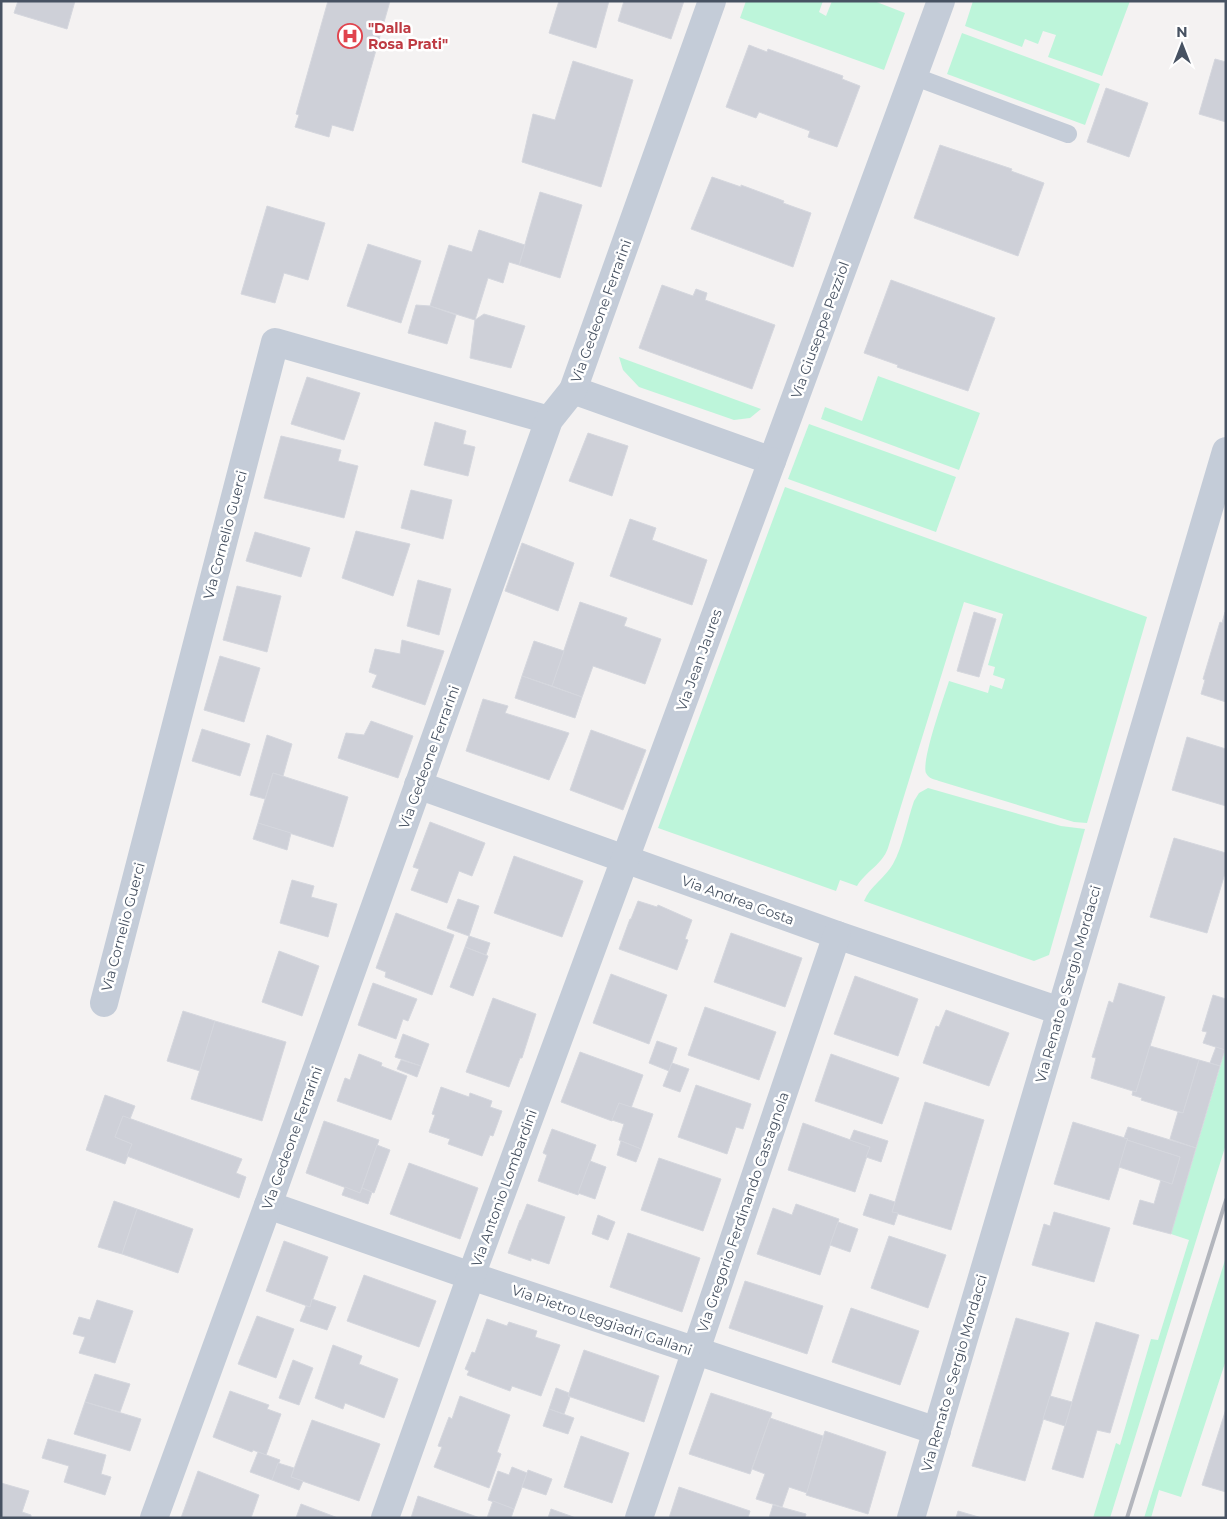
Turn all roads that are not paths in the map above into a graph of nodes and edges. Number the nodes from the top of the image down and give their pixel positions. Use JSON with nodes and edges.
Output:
{"nodes":[{"id":1,"x":712,"y":1,"type":"edge"},
{"id":2,"x":941,"y":1,"type":"edge"},
{"id":3,"x":913,"y":76,"type":"junction"},
{"id":4,"x":1068,"y":134,"type":"dead end"},
{"id":5,"x":573,"y":390,"type":"junction"},
{"id":6,"x":549,"y":420,"type":"junction"},
{"id":7,"x":1226,"y":450,"type":"edge"},
{"id":8,"x":772,"y":461,"type":"junction"},
{"id":9,"x":418,"y":785,"type":"junction"},
{"id":10,"x":625,"y":859,"type":"junction"},
{"id":11,"x":837,"y":935,"type":"junction"},
{"id":12,"x":104,"y":1003,"type":"dead end"},
{"id":13,"x":1060,"y":1011,"type":"junction"},
{"id":14,"x":268,"y":1205,"type":"junction"},
{"id":15,"x":471,"y":1276,"type":"junction"},
{"id":16,"x":695,"y":1352,"type":"junction"},
{"id":17,"x":937,"y":1431,"type":"junction"},
{"id":18,"x":154,"y":1518,"type":"edge"},
{"id":19,"x":384,"y":1518,"type":"edge"},
{"id":20,"x":639,"y":1518,"type":"edge"},
{"id":21,"x":911,"y":1518,"type":"edge"}],
"edges":[{"from":1,"to":5,"type":"street","name":"Via Gedeone Ferrarini"},
{"from":2,"to":3,"type":"street","name":"Via Giuseppe Pezziol"},
{"from":3,"to":4,"type":"lane"},
{"from":3,"to":8,"type":"street","name":"Via Giuseppe Pezziol"},
{"from":5,"to":6,"type":"street","name":"Via Gedeone Ferrarini"},
{"from":5,"to":8,"type":"street"},
{"from":6,"to":9,"type":"street","name":"Via Gedeone Ferrarini"},
{"from":6,"to":12,"type":"street","name":"Via Cornelio Guerci"},
{"from":7,"to":13,"type":"street","name":"Via Renato e Sergio Mordacci"},
{"from":8,"to":10,"type":"street","name":"Via Jean Jaures"},
{"from":9,"to":10,"type":"street","name":"Via Andrea Costa"},
{"from":9,"to":14,"type":"street","name":"Via Gedeone Ferrarini"},
{"from":10,"to":11,"type":"street","name":"Via Andrea Costa"},
{"from":10,"to":15,"type":"street","name":"Via Antonio Lombardini"},
{"from":11,"to":13,"type":"street","name":"Via Andrea Costa"},
{"from":11,"to":16,"type":"street","name":"Via Gregorio Ferdinando Castagnola"},
{"from":13,"to":17,"type":"street","name":"Via Renato e Sergio Mordacci"},
{"from":14,"to":15,"type":"street","name":"Via Pietro Leggiadri Gallani"},
{"from":14,"to":18,"type":"street","name":"Via Gedeone Ferrarini"},
{"from":15,"to":16,"type":"street","name":"Via Pietro Leggiadri Gallani"},
{"from":15,"to":19,"type":"street","name":"Via Antonio Lombardini"},
{"from":16,"to":17,"type":"street","name":"Via Pietro Leggiadri Gallani"},
{"from":16,"to":20,"type":"street","name":"Via Gregorio Ferdinando Castagnola"},
{"from":17,"to":21,"type":"street","name":"Via Renato e Sergio Mordacci"}]}
